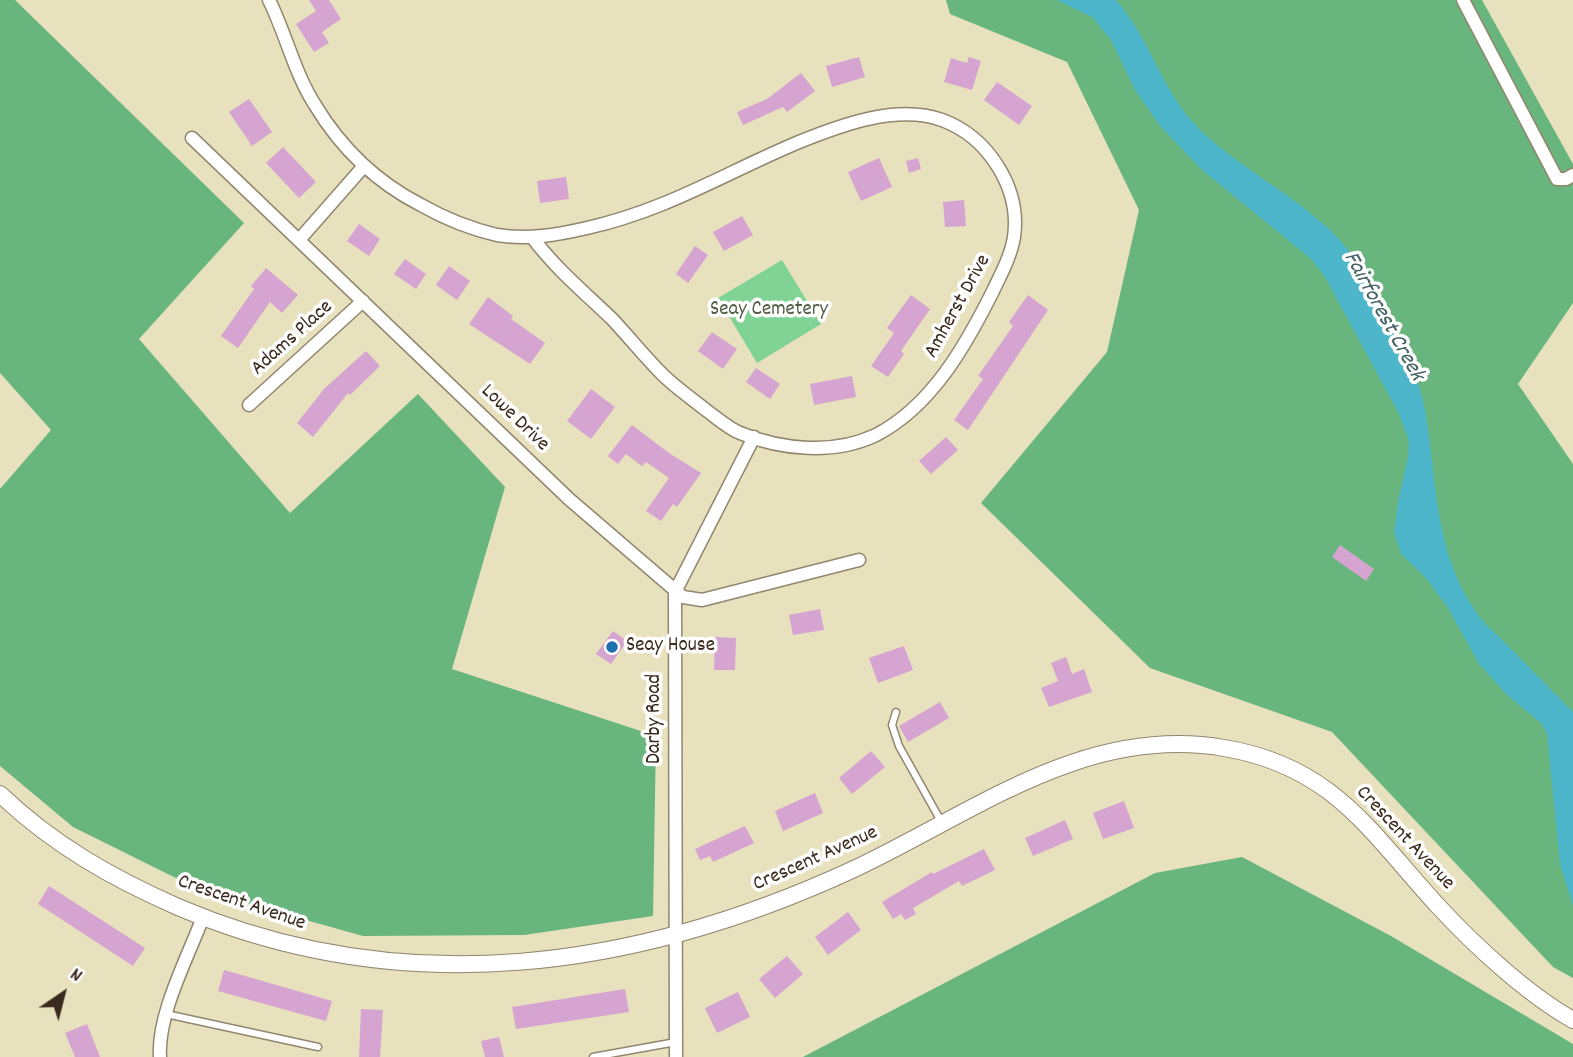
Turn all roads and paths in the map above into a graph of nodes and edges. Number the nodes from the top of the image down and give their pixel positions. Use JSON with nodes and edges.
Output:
{"nodes":[{"id":1,"x":268,"y":0,"type":"edge"},
{"id":2,"x":1463,"y":0,"type":"edge"},
{"id":3,"x":192,"y":138,"type":"dead end"},
{"id":4,"x":364,"y":166,"type":"junction"},
{"id":5,"x":1573,"y":175,"type":"edge"},
{"id":6,"x":531,"y":237,"type":"junction"},
{"id":7,"x":299,"y":240,"type":"junction"},
{"id":8,"x":363,"y":301,"type":"junction"},
{"id":9,"x":249,"y":405,"type":"dead end"},
{"id":10,"x":754,"y":437,"type":"junction"},
{"id":11,"x":859,"y":560,"type":"dead end"},
{"id":12,"x":675,"y":592,"type":"junction"},
{"id":13,"x":897,"y":712,"type":"dead end"},
{"id":14,"x":0,"y":794,"type":"edge"},
{"id":15,"x":942,"y":822,"type":"junction"},
{"id":16,"x":203,"y":918,"type":"junction"},
{"id":17,"x":676,"y":935,"type":"junction"},
{"id":18,"x":166,"y":1014,"type":"junction"},
{"id":19,"x":1569,"y":1018,"type":"edge"},
{"id":20,"x":676,"y":1042,"type":"junction"},
{"id":21,"x":318,"y":1046,"type":"dead end"},
{"id":22,"x":160,"y":1057,"type":"edge"},
{"id":23,"x":593,"y":1057,"type":"edge"},
{"id":24,"x":676,"y":1057,"type":"edge"}],
"edges":[{"from":1,"to":4,"type":"street","name":"Amherst Drive"},
{"from":2,"to":5,"type":"street"},
{"from":3,"to":7,"type":"street","name":"Lowe Drive"},
{"from":4,"to":6,"type":"street","name":"Amherst Drive"},
{"from":4,"to":7,"type":"street"},
{"from":6,"to":10,"type":"street","name":"Amherst Drive"},
{"from":6,"to":10,"type":"street","name":"Amherst Drive"},
{"from":7,"to":8,"type":"street","name":"Lowe Drive"},
{"from":8,"to":9,"type":"street","name":"Adams Place"},
{"from":8,"to":12,"type":"street","name":"Lowe Drive"},
{"from":10,"to":12,"type":"street","name":"Darby Road"},
{"from":11,"to":12,"type":"street"},
{"from":12,"to":17,"type":"street","name":"Darby Road"},
{"from":13,"to":15,"type":"lane"},
{"from":14,"to":16,"type":"street","name":"Crescent Avenue"},
{"from":15,"to":17,"type":"street","name":"Crescent Avenue"},
{"from":15,"to":19,"type":"street","name":"Crescent Avenue"},
{"from":16,"to":17,"type":"street","name":"Crescent Avenue"},
{"from":16,"to":18,"type":"street"},
{"from":17,"to":20,"type":"street","name":"Darby Road"},
{"from":18,"to":21,"type":"lane"},
{"from":18,"to":22,"type":"street"},
{"from":20,"to":23,"type":"lane"},
{"from":20,"to":24,"type":"street","name":"Darby Road"}]}
